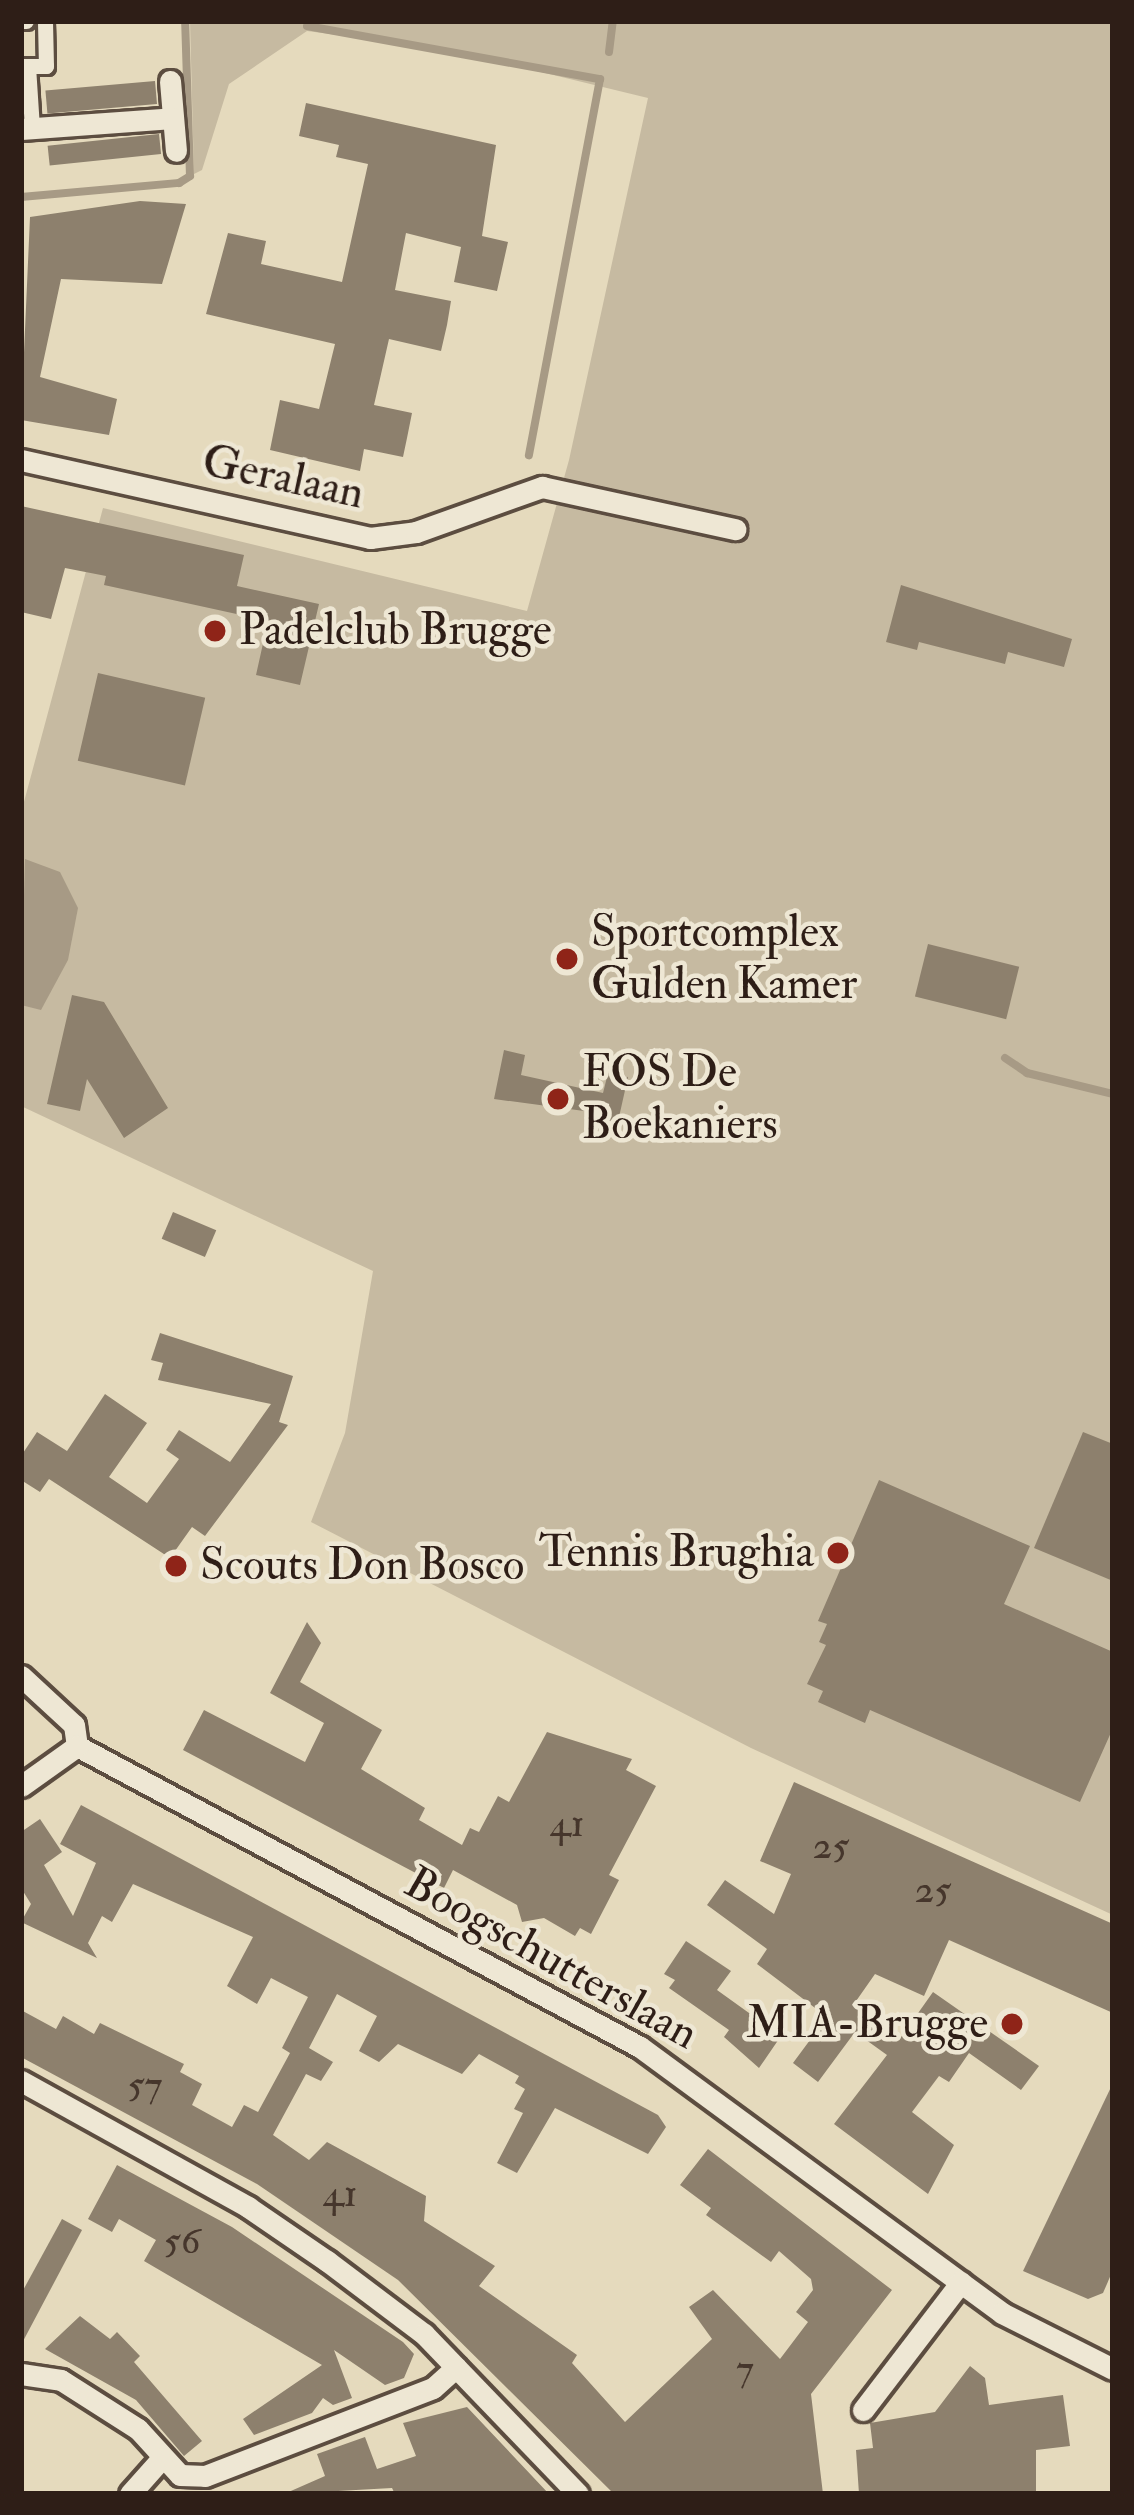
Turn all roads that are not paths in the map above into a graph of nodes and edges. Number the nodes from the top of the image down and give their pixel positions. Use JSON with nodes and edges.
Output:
{"nodes":[{"id":1,"x":45,"y":21,"type":"edge"},
{"id":2,"x":24,"y":66,"type":"edge"},
{"id":3,"x":170,"y":81,"type":"dead end"},
{"id":4,"x":173,"y":118,"type":"junction"},
{"id":5,"x":26,"y":129,"type":"edge"},
{"id":6,"x":176,"y":151,"type":"dead end"},
{"id":7,"x":21,"y":460,"type":"edge"},
{"id":8,"x":735,"y":529,"type":"dead end"},
{"id":9,"x":21,"y":1676,"type":"edge"},
{"id":10,"x":77,"y":1746,"type":"junction"},
{"id":11,"x":21,"y":1786,"type":"edge"},
{"id":12,"x":21,"y":2080,"type":"edge"},
{"id":13,"x":961,"y":2282,"type":"junction"},
{"id":14,"x":456,"y":2367,"type":"junction"},
{"id":15,"x":1113,"y":2368,"type":"edge"},
{"id":16,"x":21,"y":2374,"type":"edge"},
{"id":17,"x":863,"y":2410,"type":"dead end"},
{"id":18,"x":163,"y":2458,"type":"junction"},
{"id":19,"x":130,"y":2494,"type":"edge"},
{"id":20,"x":578,"y":2494,"type":"edge"}],
"edges":[{"from":1,"to":2,"type":"street"},
{"from":2,"to":5,"type":"street"},
{"from":3,"to":4,"type":"street"},
{"from":4,"to":5,"type":"street"},
{"from":4,"to":6,"type":"street"},
{"from":7,"to":8,"type":"street","name":"Geralaan"},
{"from":9,"to":10,"type":"street"},
{"from":10,"to":11,"type":"street"},
{"from":10,"to":13,"type":"street","name":"Boogschutterslaan"},
{"from":12,"to":14,"type":"street"},
{"from":13,"to":15,"type":"street","name":"Boogschutterslaan"},
{"from":13,"to":17,"type":"street"},
{"from":14,"to":18,"type":"street"},
{"from":14,"to":20,"type":"street"},
{"from":16,"to":18,"type":"street"},
{"from":18,"to":19,"type":"street"}]}
